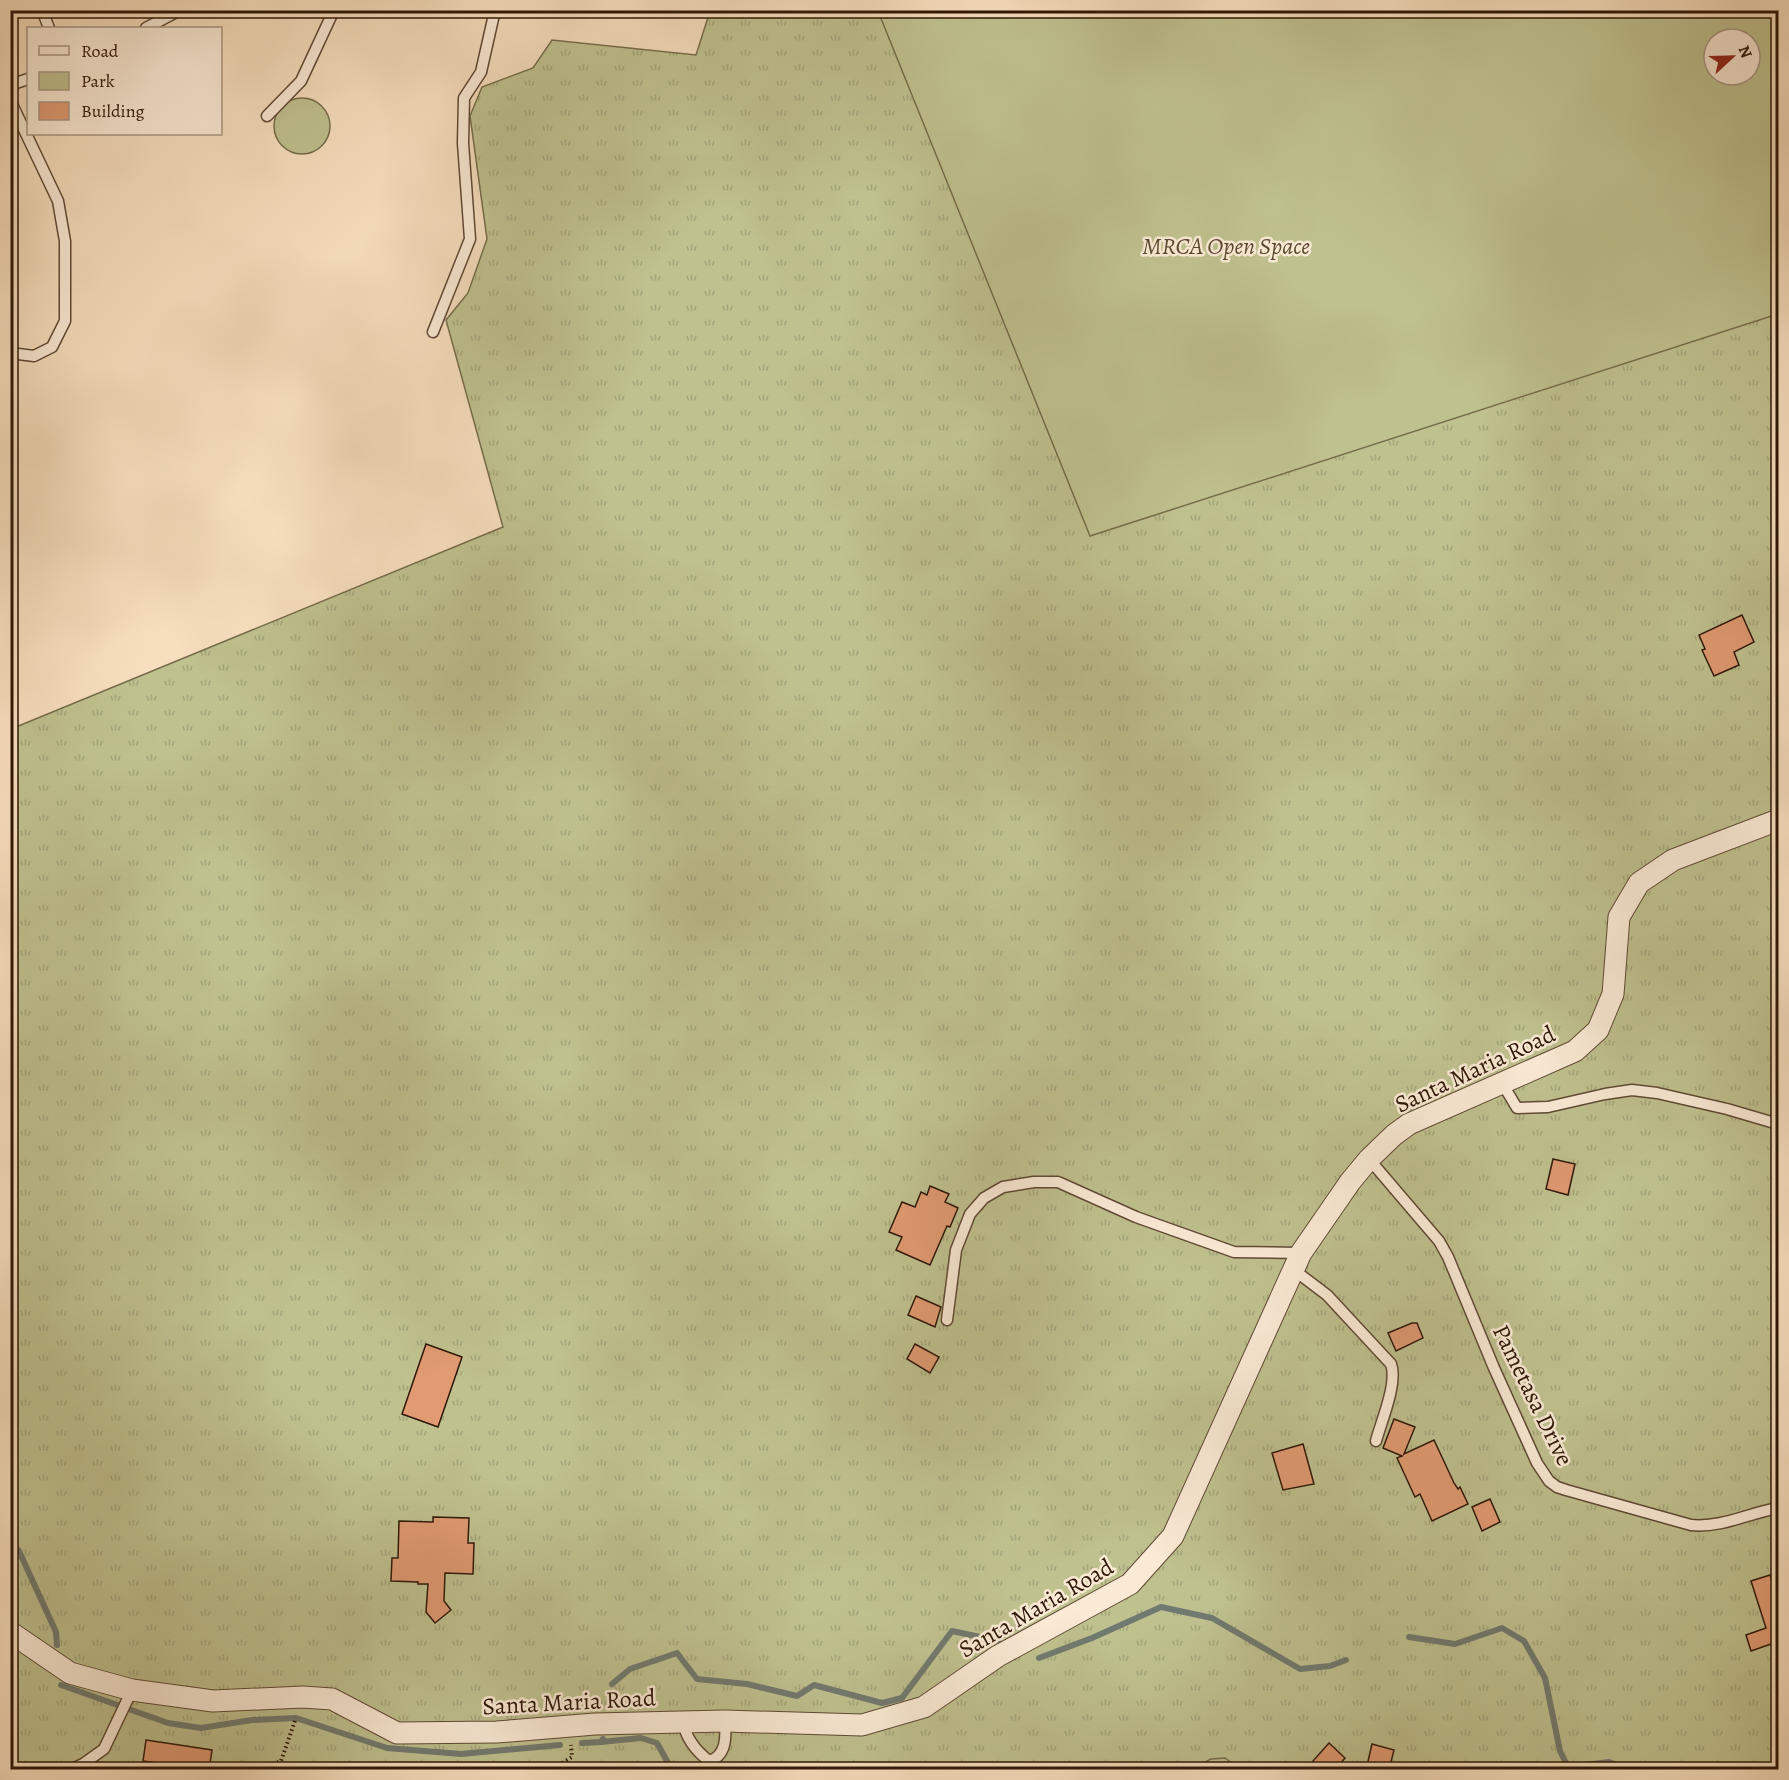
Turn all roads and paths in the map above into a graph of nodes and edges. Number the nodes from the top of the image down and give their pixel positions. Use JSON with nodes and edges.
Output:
{"nodes":[{"id":1,"x":42,"y":10,"type":"edge"},
{"id":2,"x":180,"y":10,"type":"edge"},
{"id":3,"x":334,"y":10,"type":"edge"},
{"id":4,"x":495,"y":10,"type":"edge"},
{"id":5,"x":49,"y":27,"type":"edge"},
{"id":6,"x":148,"y":27,"type":"edge"},
{"id":7,"x":27,"y":79,"type":"edge"},
{"id":8,"x":10,"y":85,"type":"edge"},
{"id":9,"x":10,"y":100,"type":"edge"},
{"id":10,"x":267,"y":116,"type":"dead end"},
{"id":11,"x":433,"y":332,"type":"dead end"},
{"id":12,"x":10,"y":352,"type":"edge"},
{"id":13,"x":1779,"y":819,"type":"edge"},
{"id":14,"x":1502,"y":1083,"type":"junction"},
{"id":15,"x":1779,"y":1124,"type":"edge"},
{"id":16,"x":1369,"y":1159,"type":"junction"},
{"id":17,"x":1298,"y":1261,"type":"junction"},
{"id":18,"x":947,"y":1320,"type":"dead end"},
{"id":19,"x":1376,"y":1441,"type":"dead end"},
{"id":20,"x":1779,"y":1508,"type":"edge"},
{"id":21,"x":10,"y":1632,"type":"edge"},
{"id":22,"x":130,"y":1694,"type":"junction"},
{"id":23,"x":303,"y":1697,"type":"junction"},
{"id":24,"x":725,"y":1721,"type":"junction"},
{"id":25,"x":683,"y":1722,"type":"junction"},
{"id":26,"x":570,"y":1727,"type":"junction"},
{"id":27,"x":710,"y":1765,"type":"edge"},
{"id":28,"x":10,"y":1768,"type":"edge"},
{"id":29,"x":16,"y":1770,"type":"edge"},
{"id":30,"x":70,"y":1770,"type":"edge"},
{"id":31,"x":256,"y":1770,"type":"edge"},
{"id":32,"x":551,"y":1770,"type":"edge"}],
"edges":[{"from":1,"to":5,"type":"lane"},
{"from":2,"to":6,"type":"lane"},
{"from":3,"to":10,"type":"lane"},
{"from":4,"to":11,"type":"lane"},
{"from":7,"to":8,"type":"lane"},
{"from":9,"to":12,"type":"lane"},
{"from":13,"to":14,"type":"street","name":"Santa Maria Road"},
{"from":14,"to":15,"type":"lane"},
{"from":14,"to":16,"type":"street","name":"Santa Maria Road"},
{"from":16,"to":17,"type":"street","name":"Santa Maria Road"},
{"from":16,"to":20,"type":"lane","name":"Pametasa Drive"},
{"from":17,"to":18,"type":"lane"},
{"from":17,"to":19,"type":"lane"},
{"from":17,"to":24,"type":"street","name":"Santa Maria Road"},
{"from":21,"to":22,"type":"street","name":"Santa Maria Road"},
{"from":22,"to":23,"type":"street","name":"Santa Maria Road"},
{"from":22,"to":30,"type":"lane"},
{"from":23,"to":26,"type":"street","name":"Santa Maria Road"},
{"from":23,"to":31,"type":"path"},
{"from":24,"to":25,"type":"street","name":"Santa Maria Road"},
{"from":24,"to":27,"type":"lane"},
{"from":25,"to":26,"type":"street","name":"Santa Maria Road"},
{"from":25,"to":27,"type":"lane"},
{"from":26,"to":32,"type":"path"},
{"from":28,"to":29,"type":"lane"}]}
